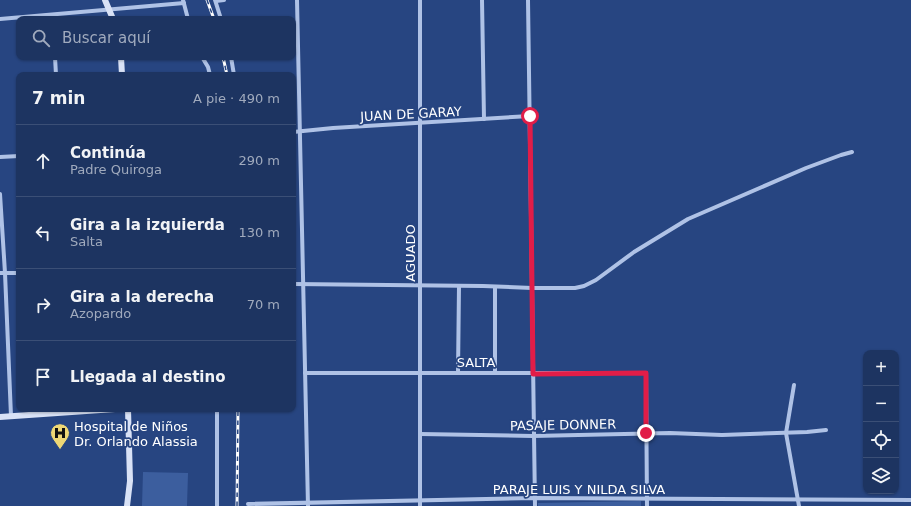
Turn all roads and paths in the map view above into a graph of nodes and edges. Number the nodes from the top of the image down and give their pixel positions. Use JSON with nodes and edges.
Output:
{"nodes":[{"id":1,"x":105,"y":0,"type":"edge"},
{"id":2,"x":224,"y":0,"type":"edge"},
{"id":3,"x":297,"y":0,"type":"edge"},
{"id":4,"x":420,"y":0,"type":"edge"},
{"id":5,"x":482,"y":0,"type":"edge"},
{"id":6,"x":528,"y":0,"type":"edge"},
{"id":7,"x":183,"y":1,"type":"edge"},
{"id":8,"x":216,"y":1,"type":"edge"},
{"id":9,"x":109,"y":10,"type":"junction"},
{"id":10,"x":62,"y":16,"type":"edge"},
{"id":11,"x":112,"y":16,"type":"edge"},
{"id":12,"x":187,"y":16,"type":"edge"},
{"id":13,"x":220,"y":16,"type":"edge"},
{"id":14,"x":16,"y":18,"type":"edge"},
{"id":15,"x":0,"y":19,"type":"edge"},
{"id":16,"x":55,"y":60,"type":"edge"},
{"id":17,"x":121,"y":60,"type":"edge"},
{"id":18,"x":204,"y":60,"type":"edge"},
{"id":19,"x":231,"y":60,"type":"edge"},
{"id":20,"x":56,"y":72,"type":"edge"},
{"id":21,"x":122,"y":72,"type":"edge"},
{"id":22,"x":209,"y":72,"type":"edge"},
{"id":23,"x":233,"y":72,"type":"edge"},
{"id":24,"x":530,"y":116,"type":"junction"},
{"id":25,"x":484,"y":119,"type":"junction"},
{"id":26,"x":420,"y":123,"type":"junction"},
{"id":27,"x":296,"y":132,"type":"edge"},
{"id":28,"x":300,"y":132,"type":"junction"},
{"id":29,"x":852,"y":152,"type":"dead end"},
{"id":30,"x":16,"y":156,"type":"edge"},
{"id":31,"x":0,"y":157,"type":"edge"},
{"id":32,"x":0,"y":194,"type":"edge"},
{"id":33,"x":0,"y":273,"type":"edge"},
{"id":34,"x":5,"y":273,"type":"junction"},
{"id":35,"x":16,"y":273,"type":"edge"},
{"id":36,"x":296,"y":284,"type":"edge"},
{"id":37,"x":303,"y":284,"type":"junction"},
{"id":38,"x":420,"y":286,"type":"junction"},
{"id":39,"x":459,"y":286,"type":"junction"},
{"id":40,"x":495,"y":287,"type":"junction"},
{"id":41,"x":532,"y":288,"type":"junction"},
{"id":42,"x":305,"y":373,"type":"junction"},
{"id":43,"x":458,"y":373,"type":"junction"},
{"id":44,"x":420,"y":374,"type":"junction"},
{"id":45,"x":495,"y":374,"type":"junction"},
{"id":46,"x":533,"y":374,"type":"junction"},
{"id":47,"x":794,"y":385,"type":"dead end"},
{"id":48,"x":51,"y":412,"type":"edge"},
{"id":49,"x":128,"y":412,"type":"edge"},
{"id":50,"x":217,"y":412,"type":"edge"},
{"id":51,"x":11,"y":416,"type":"junction"},
{"id":52,"x":0,"y":417,"type":"edge"},
{"id":53,"x":826,"y":430,"type":"dead end"},
{"id":54,"x":786,"y":432,"type":"junction"},
{"id":55,"x":646,"y":433,"type":"junction"},
{"id":56,"x":420,"y":434,"type":"junction"},
{"id":57,"x":533,"y":436,"type":"junction"},
{"id":58,"x":535,"y":498,"type":"junction"},
{"id":59,"x":647,"y":498,"type":"junction"},
{"id":60,"x":798,"y":500,"type":"junction"},
{"id":61,"x":911,"y":500,"type":"edge"},
{"id":62,"x":420,"y":501,"type":"junction"},
{"id":63,"x":248,"y":504,"type":"dead end"},
{"id":64,"x":308,"y":504,"type":"edge"},
{"id":65,"x":127,"y":506,"type":"edge"},
{"id":66,"x":217,"y":506,"type":"edge"},
{"id":67,"x":420,"y":506,"type":"edge"},
{"id":68,"x":535,"y":506,"type":"edge"},
{"id":69,"x":647,"y":506,"type":"edge"},
{"id":70,"x":799,"y":506,"type":"edge"}],
"edges":[{"from":1,"to":9,"type":"street"},
{"from":2,"to":8,"type":"street"},
{"from":3,"to":28,"type":"street"},
{"from":4,"to":26,"type":"street","name":"AGUADO"},
{"from":5,"to":25,"type":"street"},
{"from":6,"to":24,"type":"street"},
{"from":7,"to":9,"type":"street"},
{"from":7,"to":12,"type":"street"},
{"from":8,"to":13,"type":"street"},
{"from":9,"to":10,"type":"street"},
{"from":9,"to":11,"type":"street"},
{"from":14,"to":15,"type":"street"},
{"from":16,"to":20,"type":"street"},
{"from":17,"to":21,"type":"street"},
{"from":18,"to":22,"type":"street"},
{"from":19,"to":23,"type":"street"},
{"from":24,"to":25,"type":"street","name":"JUAN DE GARAY"},
{"from":24,"to":41,"type":"street"},
{"from":25,"to":26,"type":"street","name":"JUAN DE GARAY"},
{"from":26,"to":28,"type":"street","name":"JUAN DE GARAY"},
{"from":26,"to":38,"type":"street","name":"AGUADO"},
{"from":27,"to":28,"type":"street","name":"JUAN DE GARAY"},
{"from":28,"to":37,"type":"street"},
{"from":29,"to":41,"type":"street"},
{"from":30,"to":31,"type":"street"},
{"from":32,"to":34,"type":"street"},
{"from":33,"to":34,"type":"street"},
{"from":34,"to":35,"type":"street"},
{"from":34,"to":51,"type":"street"},
{"from":36,"to":37,"type":"street"},
{"from":37,"to":38,"type":"street"},
{"from":37,"to":42,"type":"street"},
{"from":38,"to":39,"type":"street"},
{"from":38,"to":44,"type":"street","name":"AGUADO"},
{"from":39,"to":40,"type":"street"},
{"from":39,"to":43,"type":"street"},
{"from":40,"to":41,"type":"street"},
{"from":40,"to":45,"type":"street"},
{"from":41,"to":46,"type":"street"},
{"from":42,"to":44,"type":"street","name":"SALTA"},
{"from":42,"to":64,"type":"street"},
{"from":43,"to":44,"type":"street","name":"SALTA"},
{"from":43,"to":45,"type":"street","name":"SALTA"},
{"from":44,"to":56,"type":"street","name":"AGUADO"},
{"from":45,"to":46,"type":"street","name":"SALTA"},
{"from":46,"to":55,"type":"street","name":"SALTA"},
{"from":46,"to":57,"type":"street"},
{"from":47,"to":54,"type":"street"},
{"from":48,"to":51,"type":"street"},
{"from":49,"to":65,"type":"street"},
{"from":50,"to":66,"type":"street"},
{"from":51,"to":52,"type":"street"},
{"from":53,"to":54,"type":"street","name":"PASAJE DONNER"},
{"from":54,"to":55,"type":"street","name":"PASAJE DONNER"},
{"from":54,"to":60,"type":"street"},
{"from":55,"to":57,"type":"street","name":"PASAJE DONNER"},
{"from":55,"to":59,"type":"street"},
{"from":56,"to":57,"type":"street","name":"PASAJE DONNER"},
{"from":56,"to":62,"type":"street","name":"AGUADO"},
{"from":57,"to":58,"type":"street"},
{"from":58,"to":59,"type":"street","name":"PARAJE LUIS Y NILDA SILVA"},
{"from":58,"to":62,"type":"street","name":"PARAJE LUIS Y NILDA SILVA"},
{"from":58,"to":68,"type":"street"},
{"from":59,"to":60,"type":"street","name":"PARAJE LUIS Y NILDA SILVA"},
{"from":59,"to":69,"type":"street"},
{"from":60,"to":61,"type":"street","name":"PARAJE LUIS Y NILDA SILVA"},
{"from":60,"to":70,"type":"street"},
{"from":62,"to":64,"type":"street","name":"PARAJE LUIS Y NILDA SILVA"},
{"from":62,"to":67,"type":"street","name":"AGUADO"},
{"from":63,"to":64,"type":"street","name":"PARAJE LUIS Y NILDA SILVA"}]}
